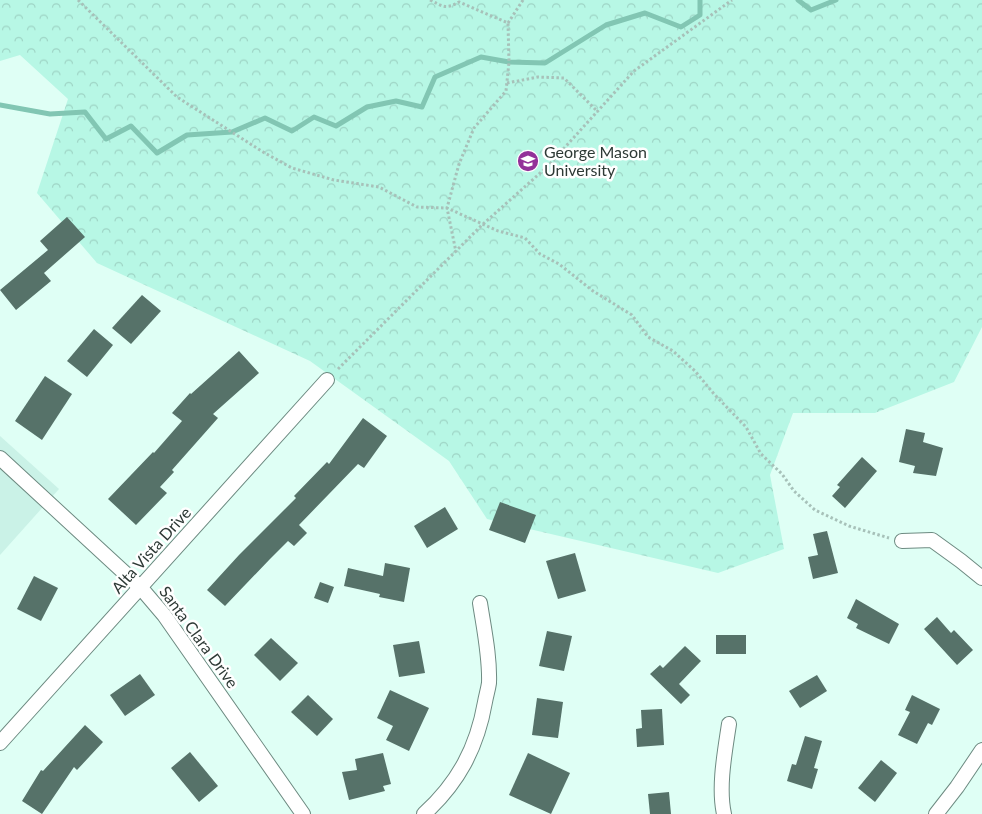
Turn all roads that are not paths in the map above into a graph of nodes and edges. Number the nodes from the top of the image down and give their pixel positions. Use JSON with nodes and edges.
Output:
{"nodes":[{"id":1,"x":327,"y":380,"type":"road end"},
{"id":2,"x":0,"y":458,"type":"edge"},
{"id":3,"x":902,"y":541,"type":"road end"},
{"id":4,"x":982,"y":578,"type":"edge"},
{"id":5,"x":141,"y":588,"type":"junction"},
{"id":6,"x":480,"y":603,"type":"dead end"},
{"id":7,"x":729,"y":724,"type":"dead end"},
{"id":8,"x":0,"y":743,"type":"edge"},
{"id":9,"x":982,"y":750,"type":"edge"},
{"id":10,"x":303,"y":814,"type":"edge"},
{"id":11,"x":424,"y":814,"type":"edge"},
{"id":12,"x":724,"y":814,"type":"edge"},
{"id":13,"x":936,"y":814,"type":"edge"}],
"edges":[{"from":1,"to":5,"type":"street","name":"Alta Vista Drive"},
{"from":2,"to":5,"type":"street","name":"Santa Clara Drive"},
{"from":3,"to":4,"type":"street"},
{"from":5,"to":8,"type":"street","name":"Alta Vista Drive"},
{"from":5,"to":10,"type":"street","name":"Santa Clara Drive"},
{"from":6,"to":11,"type":"street"},
{"from":7,"to":12,"type":"street"},
{"from":9,"to":13,"type":"street"}]}
